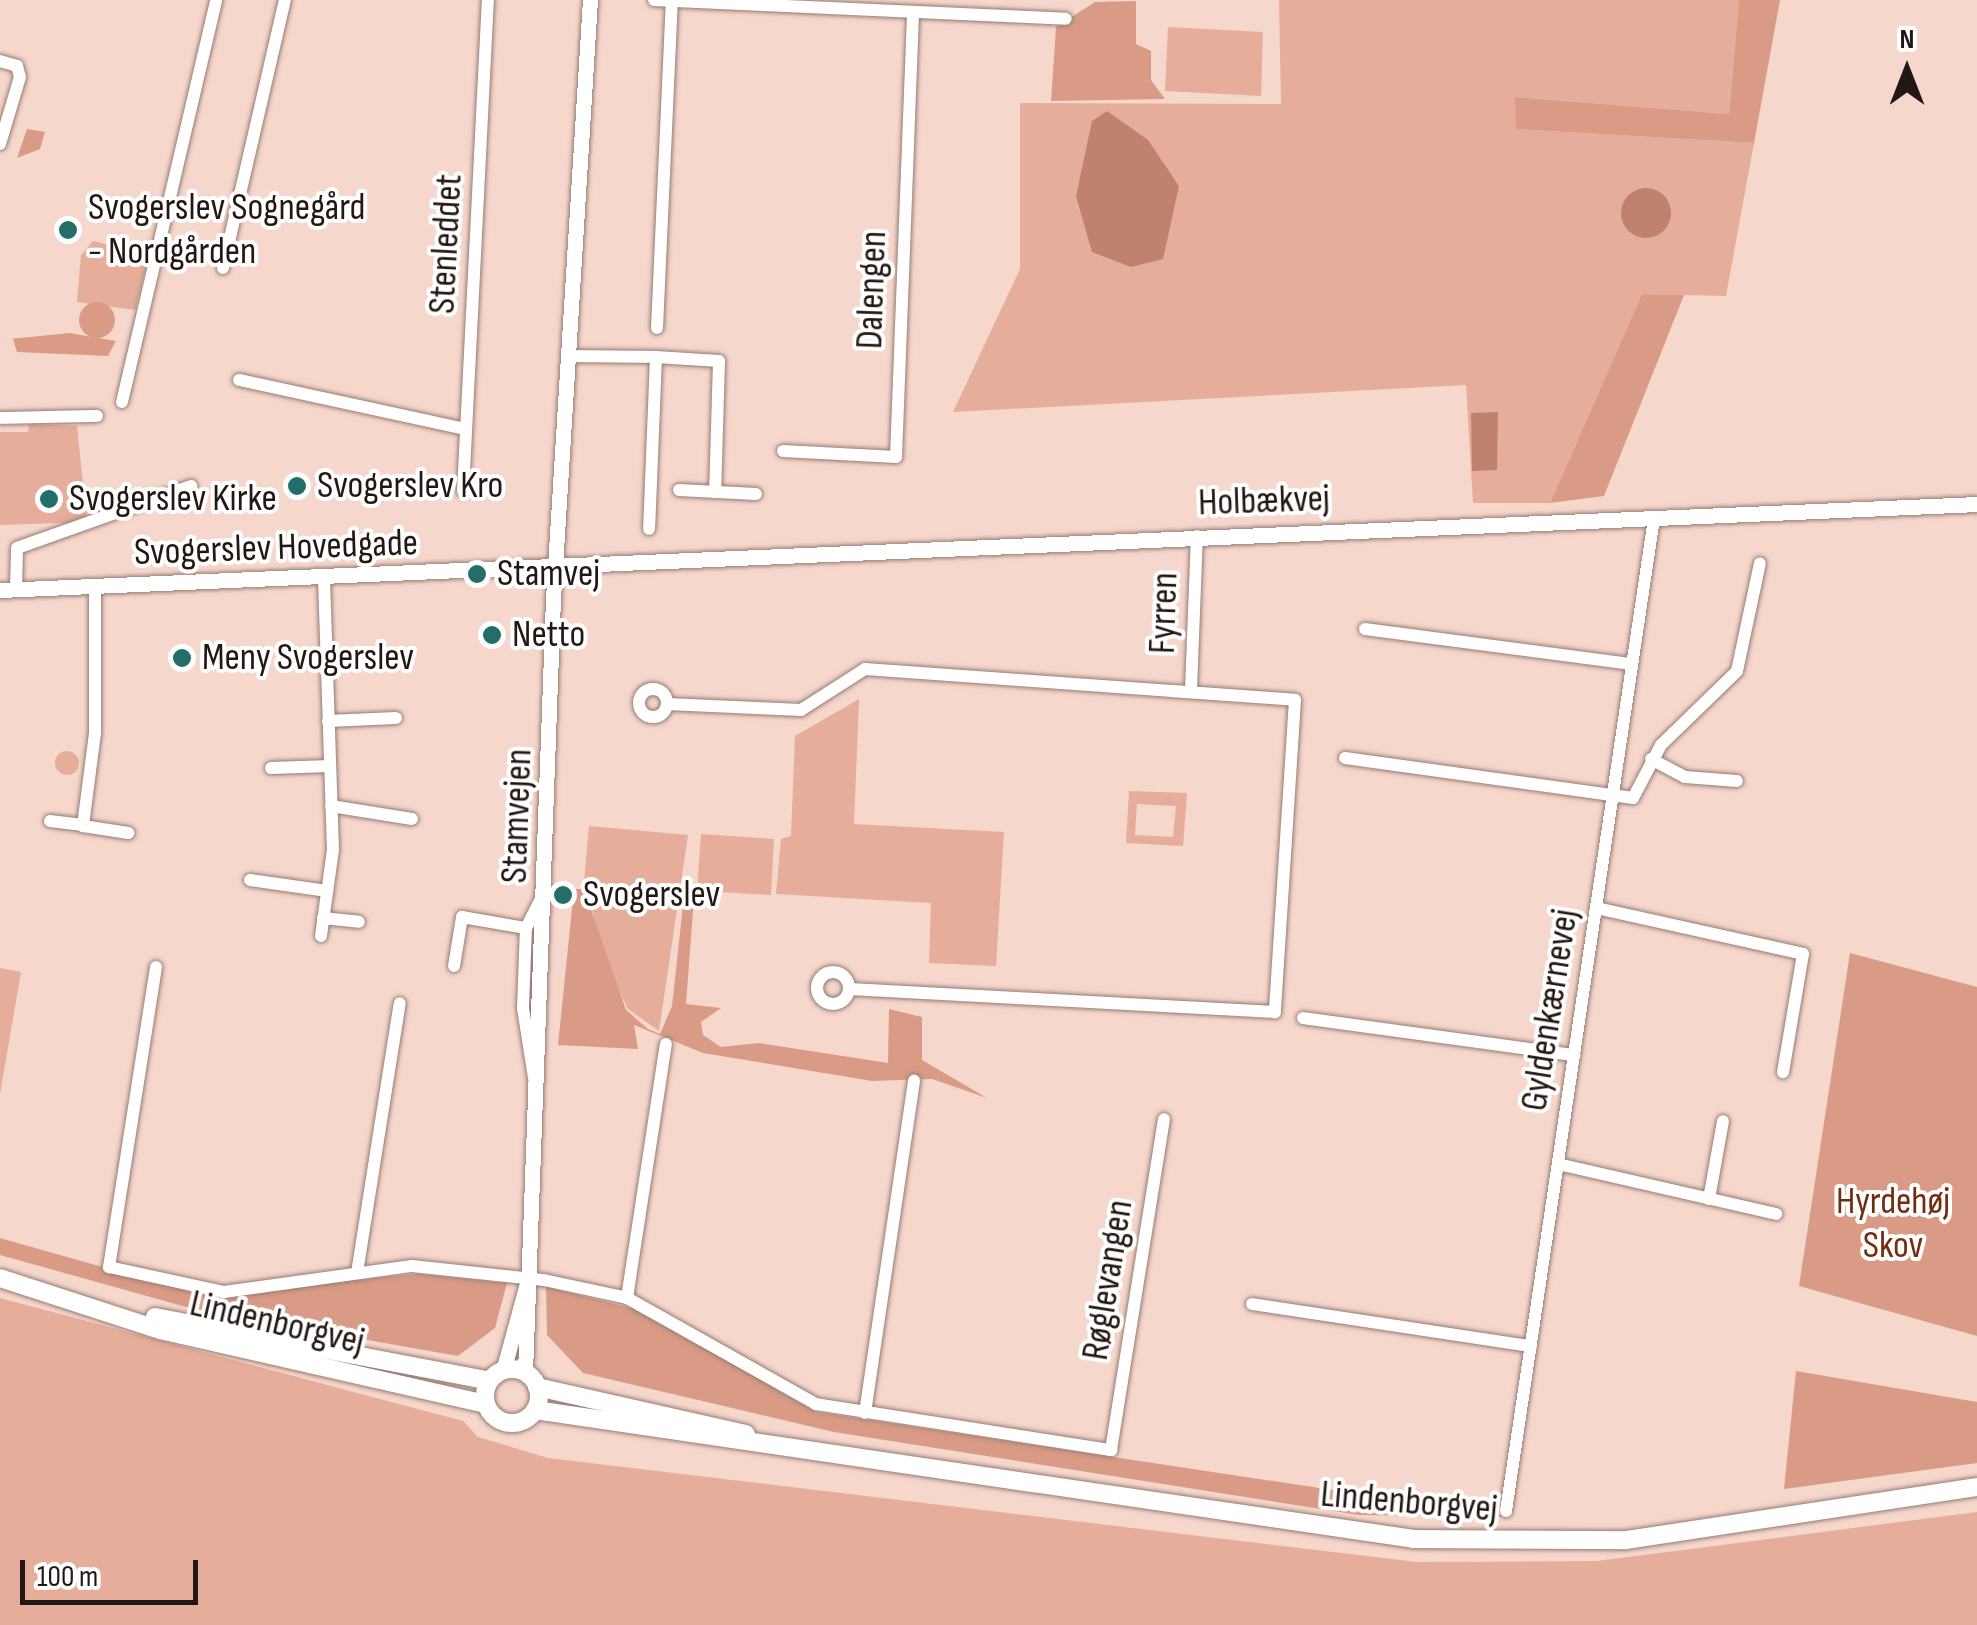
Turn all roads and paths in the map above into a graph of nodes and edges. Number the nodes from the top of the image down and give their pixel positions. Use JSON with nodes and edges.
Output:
{"nodes":[{"id":1,"x":216,"y":0,"type":"edge"},
{"id":2,"x":286,"y":0,"type":"edge"},
{"id":3,"x":488,"y":0,"type":"edge"},
{"id":4,"x":590,"y":0,"type":"edge"},
{"id":5,"x":654,"y":0,"type":"edge"},
{"id":6,"x":672,"y":1,"type":"edge"},
{"id":7,"x":914,"y":12,"type":"junction"},
{"id":8,"x":1066,"y":20,"type":"dead end"},
{"id":9,"x":0,"y":61,"type":"edge"},
{"id":10,"x":0,"y":144,"type":"edge"},
{"id":11,"x":224,"y":268,"type":"dead end"},
{"id":12,"x":657,"y":328,"type":"dead end"},
{"id":13,"x":573,"y":356,"type":"junction"},
{"id":14,"x":656,"y":357,"type":"junction"},
{"id":15,"x":240,"y":380,"type":"dead end"},
{"id":16,"x":122,"y":402,"type":"dead end"},
{"id":17,"x":97,"y":416,"type":"dead end"},
{"id":18,"x":0,"y":418,"type":"edge"},
{"id":19,"x":466,"y":429,"type":"junction"},
{"id":20,"x":783,"y":452,"type":"dead end"},
{"id":21,"x":191,"y":486,"type":"dead end"},
{"id":22,"x":680,"y":490,"type":"dead end"},
{"id":23,"x":463,"y":492,"type":"dead end"},
{"id":24,"x":715,"y":492,"type":"junction"},
{"id":25,"x":756,"y":494,"type":"dead end"},
{"id":26,"x":1977,"y":504,"type":"edge"},
{"id":27,"x":1654,"y":518,"type":"junction"},
{"id":28,"x":649,"y":529,"type":"dead end"},
{"id":29,"x":1197,"y":536,"type":"junction"},
{"id":30,"x":1760,"y":563,"type":"dead end"},
{"id":31,"x":554,"y":571,"type":"junction"},
{"id":32,"x":324,"y":580,"type":"junction"},
{"id":33,"x":95,"y":586,"type":"junction"},
{"id":34,"x":8,"y":590,"type":"edge"},
{"id":35,"x":1365,"y":628,"type":"dead end"},
{"id":36,"x":1632,"y":664,"type":"junction"},
{"id":37,"x":1191,"y":690,"type":"junction"},
{"id":38,"x":667,"y":704,"type":"dead end"},
{"id":39,"x":396,"y":718,"type":"dead end"},
{"id":40,"x":328,"y":722,"type":"junction"},
{"id":41,"x":1345,"y":758,"type":"dead end"},
{"id":42,"x":1651,"y":759,"type":"junction"},
{"id":43,"x":330,"y":766,"type":"junction"},
{"id":44,"x":271,"y":768,"type":"dead end"},
{"id":45,"x":1737,"y":781,"type":"dead end"},
{"id":46,"x":1612,"y":798,"type":"junction"},
{"id":47,"x":331,"y":806,"type":"junction"},
{"id":48,"x":412,"y":819,"type":"dead end"},
{"id":49,"x":50,"y":821,"type":"dead end"},
{"id":50,"x":83,"y":826,"type":"junction"},
{"id":51,"x":128,"y":833,"type":"dead end"},
{"id":52,"x":250,"y":880,"type":"dead end"},
{"id":53,"x":548,"y":884,"type":"junction"},
{"id":54,"x":327,"y":891,"type":"junction"},
{"id":55,"x":1596,"y":908,"type":"junction"},
{"id":56,"x":324,"y":918,"type":"junction"},
{"id":57,"x":359,"y":922,"type":"dead end"},
{"id":58,"x":526,"y":928,"type":"junction"},
{"id":59,"x":321,"y":936,"type":"dead end"},
{"id":60,"x":454,"y":966,"type":"dead end"},
{"id":61,"x":156,"y":967,"type":"dead end"},
{"id":62,"x":850,"y":989,"type":"dead end"},
{"id":63,"x":400,"y":1003,"type":"dead end"},
{"id":64,"x":1304,"y":1018,"type":"dead end"},
{"id":65,"x":666,"y":1044,"type":"dead end"},
{"id":66,"x":1574,"y":1055,"type":"junction"},
{"id":67,"x":1783,"y":1072,"type":"dead end"},
{"id":68,"x":914,"y":1082,"type":"dead end"},
{"id":69,"x":538,"y":1090,"type":"junction"},
{"id":70,"x":1164,"y":1119,"type":"dead end"},
{"id":71,"x":1723,"y":1122,"type":"dead end"},
{"id":72,"x":1558,"y":1164,"type":"junction"},
{"id":73,"x":1710,"y":1199,"type":"junction"},
{"id":74,"x":1776,"y":1214,"type":"dead end"},
{"id":75,"x":357,"y":1274,"type":"junction"},
{"id":76,"x":0,"y":1278,"type":"edge"},
{"id":77,"x":528,"y":1278,"type":"junction"},
{"id":78,"x":56,"y":1297,"type":"junction"},
{"id":79,"x":627,"y":1298,"type":"junction"},
{"id":80,"x":1252,"y":1304,"type":"dead end"},
{"id":81,"x":1531,"y":1346,"type":"junction"},
{"id":82,"x":496,"y":1376,"type":"junction"},
{"id":83,"x":531,"y":1380,"type":"junction"},
{"id":84,"x":486,"y":1404,"type":"junction"},
{"id":85,"x":535,"y":1410,"type":"junction"},
{"id":86,"x":865,"y":1413,"type":"junction"},
{"id":87,"x":836,"y":1454,"type":"junction"},
{"id":88,"x":1977,"y":1488,"type":"edge"},
{"id":89,"x":1506,"y":1511,"type":"dead end"}],
"edges":[{"from":1,"to":16,"type":"street"},
{"from":2,"to":11,"type":"street"},
{"from":3,"to":19,"type":"street","name":"Stenleddet"},
{"from":4,"to":13,"type":"street","name":"Stamvejen"},
{"from":5,"to":6,"type":"street"},
{"from":6,"to":7,"type":"street"},
{"from":6,"to":12,"type":"street"},
{"from":7,"to":8,"type":"street"},
{"from":7,"to":20,"type":"street","name":"Dalengen"},
{"from":9,"to":10,"type":"street"},
{"from":13,"to":14,"type":"street"},
{"from":13,"to":31,"type":"street","name":"Stamvejen"},
{"from":14,"to":24,"type":"street"},
{"from":14,"to":28,"type":"street"},
{"from":15,"to":19,"type":"street"},
{"from":17,"to":18,"type":"street"},
{"from":19,"to":23,"type":"street","name":"Stenleddet"},
{"from":21,"to":34,"type":"street"},
{"from":22,"to":24,"type":"street"},
{"from":24,"to":25,"type":"street"},
{"from":26,"to":27,"type":"street","name":"Holbækvej"},
{"from":27,"to":29,"type":"street","name":"Holbækvej"},
{"from":27,"to":36,"type":"street","name":"Gyldenkærnevej"},
{"from":29,"to":31,"type":"street","name":"Holbækvej"},
{"from":29,"to":37,"type":"street","name":"Fyrren"},
{"from":30,"to":42,"type":"street"},
{"from":31,"to":32,"type":"street","name":"Svogerslev Hovedgade"},
{"from":31,"to":53,"type":"street","name":"Stamvejen"},
{"from":32,"to":33,"type":"street","name":"Svogerslev Hovedgade"},
{"from":32,"to":40,"type":"street"},
{"from":33,"to":34,"type":"street","name":"Svogerslev Hovedgade"},
{"from":33,"to":50,"type":"street"},
{"from":35,"to":36,"type":"street"},
{"from":36,"to":46,"type":"street","name":"Gyldenkærnevej"},
{"from":37,"to":38,"type":"street"},
{"from":37,"to":62,"type":"street","name":"Fyrren"},
{"from":39,"to":40,"type":"street"},
{"from":40,"to":43,"type":"street"},
{"from":41,"to":46,"type":"street"},
{"from":42,"to":45,"type":"street"},
{"from":42,"to":46,"type":"street"},
{"from":43,"to":44,"type":"street"},
{"from":43,"to":47,"type":"street"},
{"from":46,"to":55,"type":"street","name":"Gyldenkærnevej"},
{"from":47,"to":48,"type":"street"},
{"from":47,"to":54,"type":"street"},
{"from":49,"to":50,"type":"street"},
{"from":50,"to":51,"type":"street"},
{"from":52,"to":54,"type":"street"},
{"from":53,"to":58,"type":"street"},
{"from":53,"to":69,"type":"street","name":"Stamvejen"},
{"from":54,"to":56,"type":"street"},
{"from":55,"to":66,"type":"street","name":"Gyldenkærnevej"},
{"from":55,"to":67,"type":"street"},
{"from":56,"to":57,"type":"street"},
{"from":56,"to":59,"type":"street"},
{"from":58,"to":60,"type":"street"},
{"from":58,"to":69,"type":"street"},
{"from":61,"to":75,"type":"street"},
{"from":63,"to":75,"type":"street"},
{"from":64,"to":66,"type":"street"},
{"from":65,"to":79,"type":"street"},
{"from":66,"to":72,"type":"street","name":"Gyldenkærnevej"},
{"from":68,"to":86,"type":"street"},
{"from":69,"to":77,"type":"street","name":"Stamvejen"},
{"from":70,"to":86,"type":"street","name":"Røglevangen"},
{"from":71,"to":73,"type":"street"},
{"from":72,"to":73,"type":"street"},
{"from":72,"to":81,"type":"street","name":"Gyldenkærnevej"},
{"from":73,"to":74,"type":"street"},
{"from":75,"to":77,"type":"street"},
{"from":76,"to":78,"type":"main road","name":"Lindenborgvej"},
{"from":77,"to":79,"type":"street"},
{"from":77,"to":82,"type":"street","name":"Stamvejen"},
{"from":77,"to":83,"type":"street","name":"Stamvejen"},
{"from":78,"to":82,"type":"main road","name":"Lindenborgvej"},
{"from":78,"to":84,"type":"main road","name":"Lindenborgvej"},
{"from":79,"to":86,"type":"street"},
{"from":80,"to":81,"type":"street"},
{"from":81,"to":89,"type":"street","name":"Gyldenkærnevej"},
{"from":82,"to":83,"type":"main road"},
{"from":82,"to":84,"type":"main road"},
{"from":83,"to":85,"type":"main road"},
{"from":83,"to":87,"type":"main road","name":"Lindenborgvej"},
{"from":84,"to":85,"type":"main road"},
{"from":85,"to":87,"type":"main road","name":"Lindenborgvej"},
{"from":87,"to":88,"type":"main road","name":"Lindenborgvej"}]}
